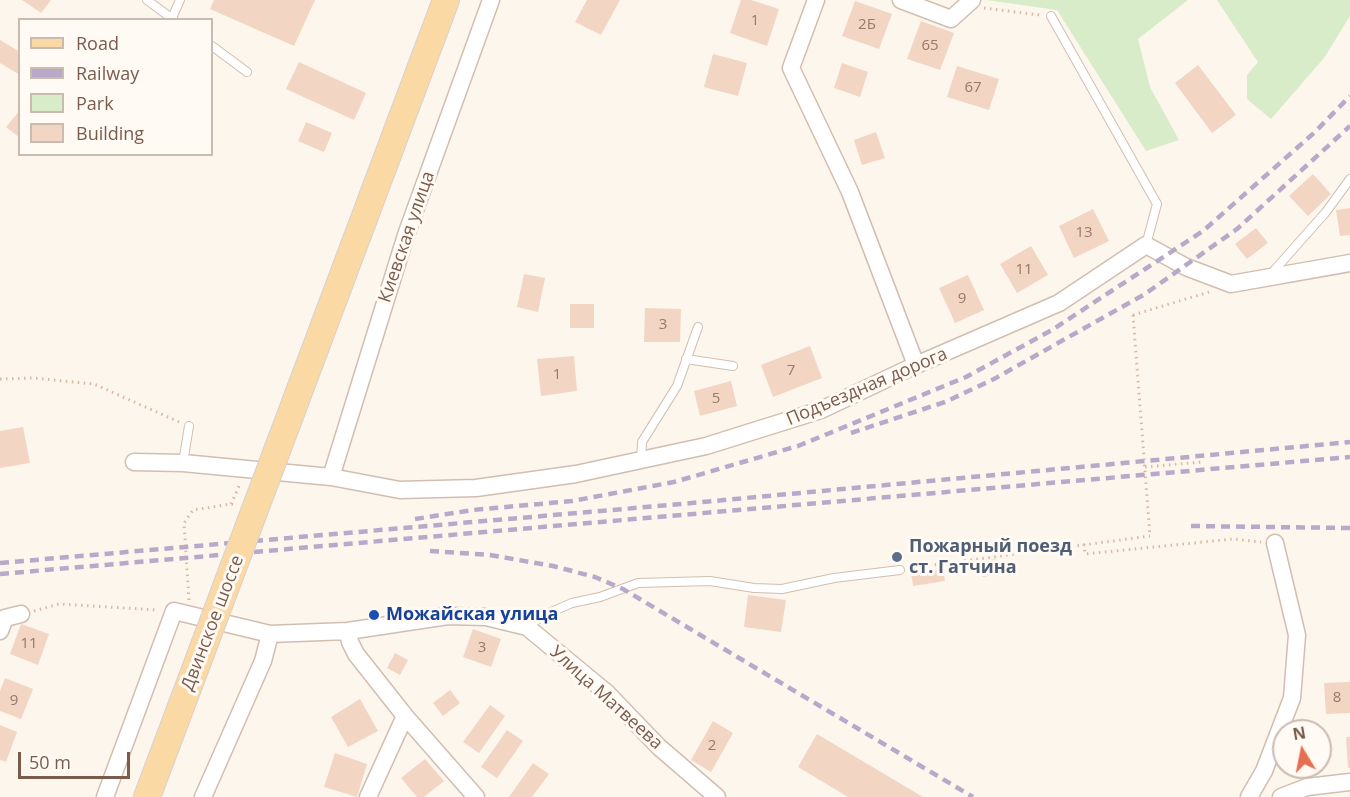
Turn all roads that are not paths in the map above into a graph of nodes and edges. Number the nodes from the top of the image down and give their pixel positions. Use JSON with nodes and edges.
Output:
{"nodes":[{"id":1,"x":147,"y":0,"type":"edge"},
{"id":2,"x":180,"y":0,"type":"edge"},
{"id":3,"x":446,"y":0,"type":"edge"},
{"id":4,"x":491,"y":0,"type":"edge"},
{"id":5,"x":816,"y":0,"type":"edge"},
{"id":6,"x":901,"y":0,"type":"edge"},
{"id":7,"x":968,"y":3,"type":"edge"},
{"id":8,"x":1051,"y":16,"type":"road end"},
{"id":9,"x":172,"y":18,"type":"edge"},
{"id":10,"x":173,"y":18,"type":"edge"},
{"id":11,"x":213,"y":47,"type":"edge"},
{"id":12,"x":247,"y":72,"type":"dead end"},
{"id":13,"x":1350,"y":179,"type":"edge"},
{"id":14,"x":1146,"y":245,"type":"junction"},
{"id":15,"x":1350,"y":263,"type":"edge"},
{"id":16,"x":1269,"y":277,"type":"junction"},
{"id":17,"x":698,"y":327,"type":"dead end"},
{"id":18,"x":686,"y":359,"type":"junction"},
{"id":19,"x":916,"y":365,"type":"junction"},
{"id":20,"x":733,"y":366,"type":"dead end"},
{"id":21,"x":189,"y":426,"type":"road end"},
{"id":22,"x":641,"y":460,"type":"junction"},
{"id":23,"x":134,"y":462,"type":"dead end"},
{"id":24,"x":183,"y":463,"type":"junction"},
{"id":25,"x":331,"y":477,"type":"junction"},
{"id":26,"x":1275,"y":543,"type":"road end"},
{"id":27,"x":900,"y":570,"type":"road end"},
{"id":28,"x":21,"y":614,"type":"road end"},
{"id":29,"x":527,"y":627,"type":"junction"},
{"id":30,"x":0,"y":631,"type":"edge"},
{"id":31,"x":348,"y":631,"type":"junction"},
{"id":32,"x":270,"y":634,"type":"junction"},
{"id":33,"x":405,"y":716,"type":"junction"},
{"id":34,"x":1350,"y":782,"type":"edge"},
{"id":35,"x":105,"y":797,"type":"edge"},
{"id":36,"x":147,"y":797,"type":"edge"},
{"id":37,"x":203,"y":797,"type":"edge"},
{"id":38,"x":368,"y":797,"type":"edge"},
{"id":39,"x":476,"y":797,"type":"edge"},
{"id":40,"x":717,"y":797,"type":"edge"},
{"id":41,"x":1249,"y":797,"type":"edge"},
{"id":42,"x":1281,"y":797,"type":"edge"}],
"edges":[{"from":1,"to":9,"type":"lane"},
{"from":2,"to":10,"type":"lane"},
{"from":3,"to":36,"type":"main road","name":"Двинское шоссе","bridge":true},
{"from":4,"to":25,"type":"street","name":"Киевская улица"},
{"from":5,"to":19,"type":"street"},
{"from":6,"to":7,"type":"street"},
{"from":8,"to":14,"type":"lane"},
{"from":11,"to":12,"type":"lane"},
{"from":13,"to":16,"type":"lane"},
{"from":14,"to":16,"type":"street"},
{"from":14,"to":19,"type":"street","name":"Подъездная дорога"},
{"from":15,"to":16,"type":"street"},
{"from":17,"to":18,"type":"lane"},
{"from":18,"to":20,"type":"lane"},
{"from":18,"to":22,"type":"lane"},
{"from":19,"to":22,"type":"street","name":"Подъездная дорога"},
{"from":21,"to":24,"type":"lane"},
{"from":22,"to":25,"type":"street","name":"Подъездная дорога"},
{"from":23,"to":24,"type":"street","name":"Подъездная дорога"},
{"from":24,"to":25,"type":"street","name":"Подъездная дорога"},
{"from":26,"to":41,"type":"street"},
{"from":27,"to":29,"type":"lane"},
{"from":28,"to":30,"type":"street"},
{"from":29,"to":31,"type":"street","name":"Улица Матвеева"},
{"from":29,"to":40,"type":"street","name":"Улица Матвеева"},
{"from":31,"to":32,"type":"street","name":"Улица Матвеева"},
{"from":31,"to":33,"type":"street"},
{"from":32,"to":35,"type":"street","name":"Улица Матвеева"},
{"from":32,"to":37,"type":"street"},
{"from":33,"to":38,"type":"street"},
{"from":33,"to":39,"type":"street"},
{"from":34,"to":42,"type":"street"}]}
